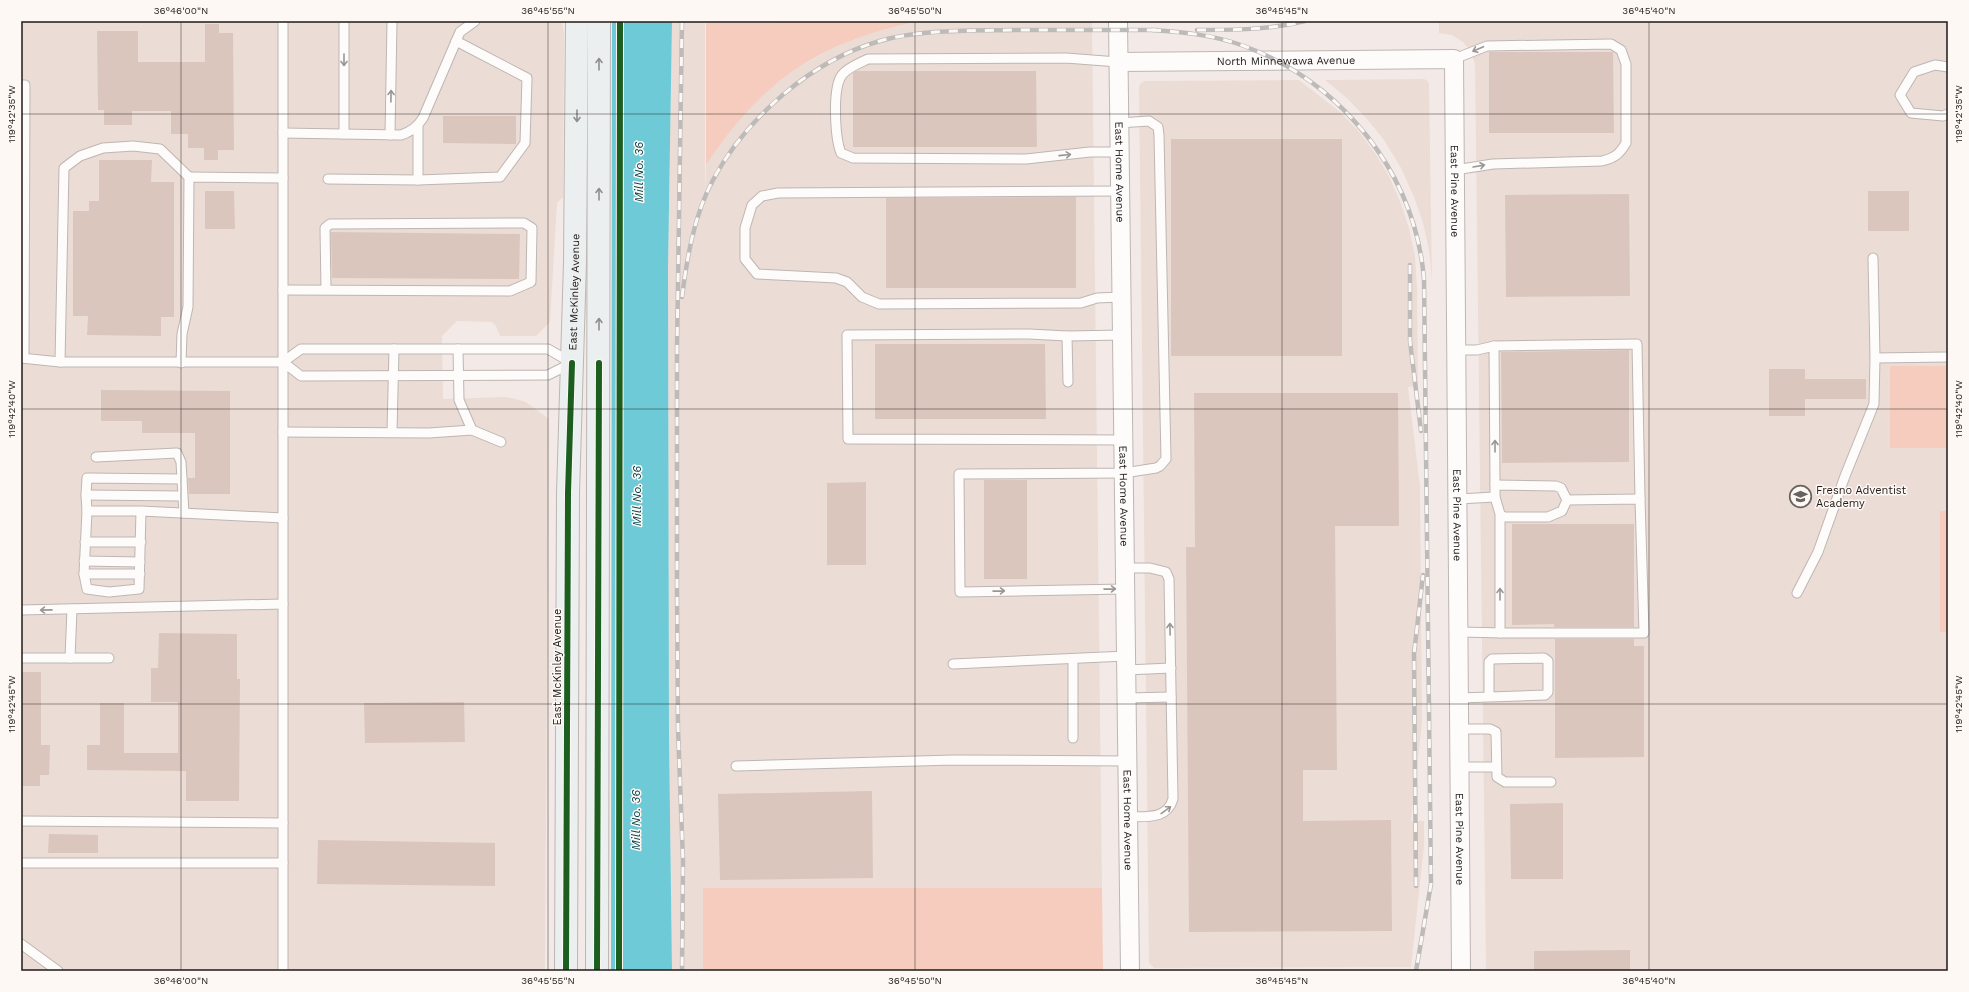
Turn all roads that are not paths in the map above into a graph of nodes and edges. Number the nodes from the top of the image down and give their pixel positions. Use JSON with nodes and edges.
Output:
{"nodes":[{"id":1,"x":283,"y":21,"type":"edge"},
{"id":2,"x":344,"y":21,"type":"edge"},
{"id":3,"x":392,"y":21,"type":"edge"},
{"id":4,"x":475,"y":21,"type":"edge"},
{"id":5,"x":577,"y":21,"type":"edge"},
{"id":6,"x":599,"y":21,"type":"edge"},
{"id":7,"x":1118,"y":21,"type":"edge"},
{"id":8,"x":456,"y":41,"type":"junction"},
{"id":9,"x":1454,"y":60,"type":"junction"},
{"id":10,"x":1118,"y":62,"type":"junction"},
{"id":11,"x":1948,"y":67,"type":"edge"},
{"id":12,"x":21,"y":85,"type":"edge"},
{"id":13,"x":1948,"y":114,"type":"edge"},
{"id":14,"x":1118,"y":123,"type":"junction"},
{"id":15,"x":418,"y":126,"type":"junction"},
{"id":16,"x":283,"y":133,"type":"junction"},
{"id":17,"x":344,"y":134,"type":"junction"},
{"id":18,"x":390,"y":134,"type":"junction"},
{"id":19,"x":1119,"y":152,"type":"junction"},
{"id":20,"x":1455,"y":170,"type":"junction"},
{"id":21,"x":189,"y":177,"type":"junction"},
{"id":22,"x":283,"y":178,"type":"junction"},
{"id":23,"x":328,"y":179,"type":"dead end"},
{"id":24,"x":418,"y":180,"type":"junction"},
{"id":25,"x":1120,"y":191,"type":"junction"},
{"id":26,"x":1873,"y":258,"type":"dead end"},
{"id":27,"x":283,"y":290,"type":"junction"},
{"id":28,"x":326,"y":290,"type":"junction"},
{"id":29,"x":1121,"y":297,"type":"junction"},
{"id":30,"x":1122,"y":335,"type":"junction"},
{"id":31,"x":1067,"y":336,"type":"junction"},
{"id":32,"x":1494,"y":346,"type":"junction"},
{"id":33,"x":394,"y":349,"type":"junction"},
{"id":34,"x":458,"y":349,"type":"junction"},
{"id":35,"x":1456,"y":350,"type":"junction"},
{"id":36,"x":1948,"y":357,"type":"edge"},
{"id":37,"x":22,"y":358,"type":"edge"},
{"id":38,"x":1876,"y":358,"type":"junction"},
{"id":39,"x":60,"y":362,"type":"junction"},
{"id":40,"x":283,"y":362,"type":"junction"},
{"id":41,"x":181,"y":363,"type":"junction"},
{"id":42,"x":572,"y":363,"type":"junction"},
{"id":43,"x":599,"y":363,"type":"junction"},
{"id":44,"x":393,"y":376,"type":"junction"},
{"id":45,"x":458,"y":376,"type":"junction"},
{"id":46,"x":1068,"y":382,"type":"dead end"},
{"id":47,"x":472,"y":430,"type":"junction"},
{"id":48,"x":283,"y":432,"type":"junction"},
{"id":49,"x":392,"y":432,"type":"junction"},
{"id":50,"x":1123,"y":440,"type":"junction"},
{"id":51,"x":501,"y":442,"type":"dead end"},
{"id":52,"x":96,"y":457,"type":"dead end"},
{"id":53,"x":1124,"y":473,"type":"junction"},
{"id":54,"x":182,"y":479,"type":"junction"},
{"id":55,"x":1495,"y":485,"type":"junction"},
{"id":56,"x":568,"y":493,"type":"junction"},
{"id":57,"x":86,"y":495,"type":"junction"},
{"id":58,"x":182,"y":496,"type":"junction"},
{"id":59,"x":1495,"y":497,"type":"junction"},
{"id":60,"x":1458,"y":498,"type":"junction"},
{"id":61,"x":1640,"y":499,"type":"junction"},
{"id":62,"x":1567,"y":500,"type":"junction"},
{"id":63,"x":87,"y":511,"type":"junction"},
{"id":64,"x":141,"y":511,"type":"junction"},
{"id":65,"x":184,"y":512,"type":"junction"},
{"id":66,"x":1500,"y":514,"type":"junction"},
{"id":67,"x":283,"y":518,"type":"junction"},
{"id":68,"x":85,"y":542,"type":"junction"},
{"id":69,"x":141,"y":542,"type":"junction"},
{"id":70,"x":84,"y":561,"type":"junction"},
{"id":71,"x":140,"y":562,"type":"junction"},
{"id":72,"x":1125,"y":568,"type":"junction"},
{"id":73,"x":84,"y":574,"type":"junction"},
{"id":74,"x":140,"y":574,"type":"junction"},
{"id":75,"x":1125,"y":589,"type":"junction"},
{"id":76,"x":1797,"y":594,"type":"dead end"},
{"id":77,"x":283,"y":604,"type":"junction"},
{"id":78,"x":72,"y":609,"type":"junction"},
{"id":79,"x":21,"y":610,"type":"edge"},
{"id":80,"x":1459,"y":632,"type":"junction"},
{"id":81,"x":1500,"y":633,"type":"junction"},
{"id":82,"x":21,"y":658,"type":"edge"},
{"id":83,"x":70,"y":658,"type":"junction"},
{"id":84,"x":109,"y":658,"type":"dead end"},
{"id":85,"x":1073,"y":659,"type":"junction"},
{"id":86,"x":1126,"y":663,"type":"junction"},
{"id":87,"x":954,"y":664,"type":"dead end"},
{"id":88,"x":1171,"y":668,"type":"junction"},
{"id":89,"x":1171,"y":697,"type":"junction"},
{"id":90,"x":1489,"y":697,"type":"junction"},
{"id":91,"x":1127,"y":698,"type":"junction"},
{"id":92,"x":1459,"y":698,"type":"junction"},
{"id":93,"x":598,"y":728,"type":"junction"},
{"id":94,"x":1460,"y":730,"type":"junction"},
{"id":95,"x":1073,"y":738,"type":"dead end"},
{"id":96,"x":567,"y":754,"type":"junction"},
{"id":97,"x":1128,"y":761,"type":"junction"},
{"id":98,"x":736,"y":766,"type":"dead end"},
{"id":99,"x":1460,"y":767,"type":"junction"},
{"id":100,"x":1496,"y":767,"type":"junction"},
{"id":101,"x":1551,"y":782,"type":"dead end"},
{"id":102,"x":1128,"y":817,"type":"junction"},
{"id":103,"x":21,"y":821,"type":"edge"},
{"id":104,"x":283,"y":823,"type":"junction"},
{"id":105,"x":21,"y":863,"type":"edge"},
{"id":106,"x":283,"y":863,"type":"junction"},
{"id":107,"x":21,"y":944,"type":"edge"},
{"id":108,"x":598,"y":946,"type":"junction"},
{"id":109,"x":58,"y":971,"type":"edge"},
{"id":110,"x":283,"y":971,"type":"edge"},
{"id":111,"x":566,"y":971,"type":"edge"},
{"id":112,"x":597,"y":971,"type":"edge"},
{"id":113,"x":1130,"y":971,"type":"edge"},
{"id":114,"x":1461,"y":971,"type":"edge"}],
"edges":[{"from":1,"to":16,"type":"lane"},
{"from":2,"to":17,"type":"lane","one_way":true},
{"from":18,"to":3,"type":"lane","one_way":true},
{"from":4,"to":8,"type":"lane"},
{"from":5,"to":42,"type":"main road","name":"East McKinley Avenue","one_way":true},
{"from":43,"to":6,"type":"main road","one_way":true},
{"from":7,"to":10,"type":"street","name":"East Home Avenue"},
{"from":8,"to":15,"type":"lane"},
{"from":8,"to":24,"type":"lane"},
{"from":9,"to":10,"type":"street","name":"North Minnewawa Avenue"},
{"from":9,"to":20,"type":"street","name":"East Pine Avenue"},
{"from":20,"to":9,"type":"lane","one_way":true},
{"from":10,"to":14,"type":"street","name":"East Home Avenue"},
{"from":10,"to":19,"type":"lane","one_way":true},
{"from":11,"to":13,"type":"lane"},
{"from":12,"to":37,"type":"lane"},
{"from":14,"to":19,"type":"street","name":"East Home Avenue"},
{"from":14,"to":53,"type":"lane"},
{"from":15,"to":18,"type":"lane"},
{"from":15,"to":24,"type":"lane"},
{"from":16,"to":17,"type":"lane"},
{"from":16,"to":22,"type":"lane"},
{"from":17,"to":18,"type":"lane"},
{"from":19,"to":25,"type":"street","name":"East Home Avenue"},
{"from":20,"to":35,"type":"street","name":"East Pine Avenue"},
{"from":21,"to":22,"type":"lane"},
{"from":21,"to":39,"type":"lane"},
{"from":21,"to":41,"type":"lane"},
{"from":22,"to":27,"type":"lane"},
{"from":23,"to":24,"type":"lane"},
{"from":25,"to":29,"type":"street","name":"East Home Avenue"},
{"from":25,"to":29,"type":"lane"},
{"from":26,"to":38,"type":"lane"},
{"from":27,"to":28,"type":"lane"},
{"from":27,"to":40,"type":"lane"},
{"from":28,"to":28,"type":"lane"},
{"from":29,"to":30,"type":"street","name":"East Home Avenue"},
{"from":30,"to":31,"type":"lane"},
{"from":30,"to":50,"type":"street","name":"East Home Avenue"},
{"from":31,"to":46,"type":"lane"},
{"from":31,"to":50,"type":"lane"},
{"from":32,"to":35,"type":"lane"},
{"from":55,"to":32,"type":"lane","one_way":true},
{"from":32,"to":61,"type":"lane"},
{"from":33,"to":34,"type":"lane"},
{"from":33,"to":40,"type":"lane"},
{"from":33,"to":44,"type":"lane"},
{"from":34,"to":42,"type":"lane"},
{"from":34,"to":45,"type":"lane"},
{"from":35,"to":60,"type":"street","name":"East Pine Avenue"},
{"from":36,"to":38,"type":"lane"},
{"from":37,"to":39,"type":"lane"},
{"from":38,"to":76,"type":"lane"},
{"from":39,"to":41,"type":"lane"},
{"from":40,"to":41,"type":"lane"},
{"from":40,"to":44,"type":"lane"},
{"from":40,"to":48,"type":"lane"},
{"from":42,"to":43,"type":"main road"},
{"from":42,"to":45,"type":"lane"},
{"from":42,"to":56,"type":"main road","name":"East McKinley Avenue"},
{"from":43,"to":93,"type":"main road"},
{"from":44,"to":45,"type":"lane"},
{"from":44,"to":49,"type":"lane"},
{"from":45,"to":47,"type":"lane"},
{"from":47,"to":49,"type":"lane"},
{"from":47,"to":51,"type":"lane"},
{"from":48,"to":49,"type":"lane"},
{"from":48,"to":67,"type":"lane"},
{"from":50,"to":53,"type":"street","name":"East Home Avenue"},
{"from":52,"to":54,"type":"lane"},
{"from":53,"to":72,"type":"street","name":"East Home Avenue"},
{"from":53,"to":75,"type":"lane","one_way":true},
{"from":54,"to":57,"type":"lane"},
{"from":54,"to":58,"type":"lane"},
{"from":55,"to":59,"type":"lane"},
{"from":55,"to":62,"type":"lane"},
{"from":56,"to":93,"type":"main road"},
{"from":56,"to":96,"type":"main road","name":"East McKinley Avenue"},
{"from":57,"to":58,"type":"lane"},
{"from":57,"to":63,"type":"lane"},
{"from":58,"to":65,"type":"lane"},
{"from":59,"to":60,"type":"lane"},
{"from":59,"to":66,"type":"lane"},
{"from":60,"to":80,"type":"street","name":"East Pine Avenue"},
{"from":61,"to":62,"type":"lane"},
{"from":61,"to":81,"type":"lane"},
{"from":62,"to":66,"type":"lane"},
{"from":63,"to":64,"type":"lane"},
{"from":63,"to":68,"type":"lane"},
{"from":64,"to":65,"type":"lane"},
{"from":64,"to":69,"type":"lane"},
{"from":65,"to":67,"type":"lane"},
{"from":81,"to":66,"type":"lane","one_way":true},
{"from":67,"to":77,"type":"lane"},
{"from":68,"to":69,"type":"lane"},
{"from":68,"to":70,"type":"lane"},
{"from":69,"to":71,"type":"lane"},
{"from":70,"to":71,"type":"lane"},
{"from":70,"to":73,"type":"lane"},
{"from":71,"to":74,"type":"lane"},
{"from":72,"to":75,"type":"street","name":"East Home Avenue"},
{"from":88,"to":72,"type":"lane","one_way":true},
{"from":73,"to":74,"type":"lane"},
{"from":73,"to":74,"type":"lane"},
{"from":75,"to":86,"type":"street","name":"East Home Avenue"},
{"from":77,"to":78,"type":"lane"},
{"from":77,"to":104,"type":"lane"},
{"from":78,"to":79,"type":"lane","one_way":true},
{"from":78,"to":83,"type":"lane"},
{"from":80,"to":81,"type":"lane"},
{"from":80,"to":92,"type":"street","name":"East Pine Avenue"},
{"from":82,"to":83,"type":"lane"},
{"from":83,"to":84,"type":"lane"},
{"from":85,"to":86,"type":"lane"},
{"from":85,"to":87,"type":"lane"},
{"from":85,"to":95,"type":"lane"},
{"from":86,"to":88,"type":"lane"},
{"from":86,"to":91,"type":"street","name":"East Home Avenue"},
{"from":88,"to":89,"type":"lane"},
{"from":89,"to":91,"type":"lane"},
{"from":102,"to":89,"type":"lane","one_way":true},
{"from":90,"to":90,"type":"lane"},
{"from":90,"to":92,"type":"lane"},
{"from":91,"to":97,"type":"street","name":"East Home Avenue"},
{"from":92,"to":94,"type":"street","name":"East Pine Avenue"},
{"from":93,"to":108,"type":"main road"},
{"from":94,"to":99,"type":"street","name":"East Pine Avenue"},
{"from":94,"to":100,"type":"lane"},
{"from":96,"to":108,"type":"main road"},
{"from":96,"to":111,"type":"main road","name":"East McKinley Avenue"},
{"from":97,"to":98,"type":"lane"},
{"from":97,"to":102,"type":"street","name":"East Home Avenue"},
{"from":99,"to":100,"type":"lane"},
{"from":99,"to":114,"type":"street","name":"East Pine Avenue"},
{"from":100,"to":101,"type":"lane"},
{"from":102,"to":113,"type":"street","name":"East Home Avenue"},
{"from":103,"to":104,"type":"lane"},
{"from":104,"to":106,"type":"lane"},
{"from":105,"to":106,"type":"lane"},
{"from":106,"to":110,"type":"lane"},
{"from":107,"to":109,"type":"lane"},
{"from":108,"to":112,"type":"main road"}]}
